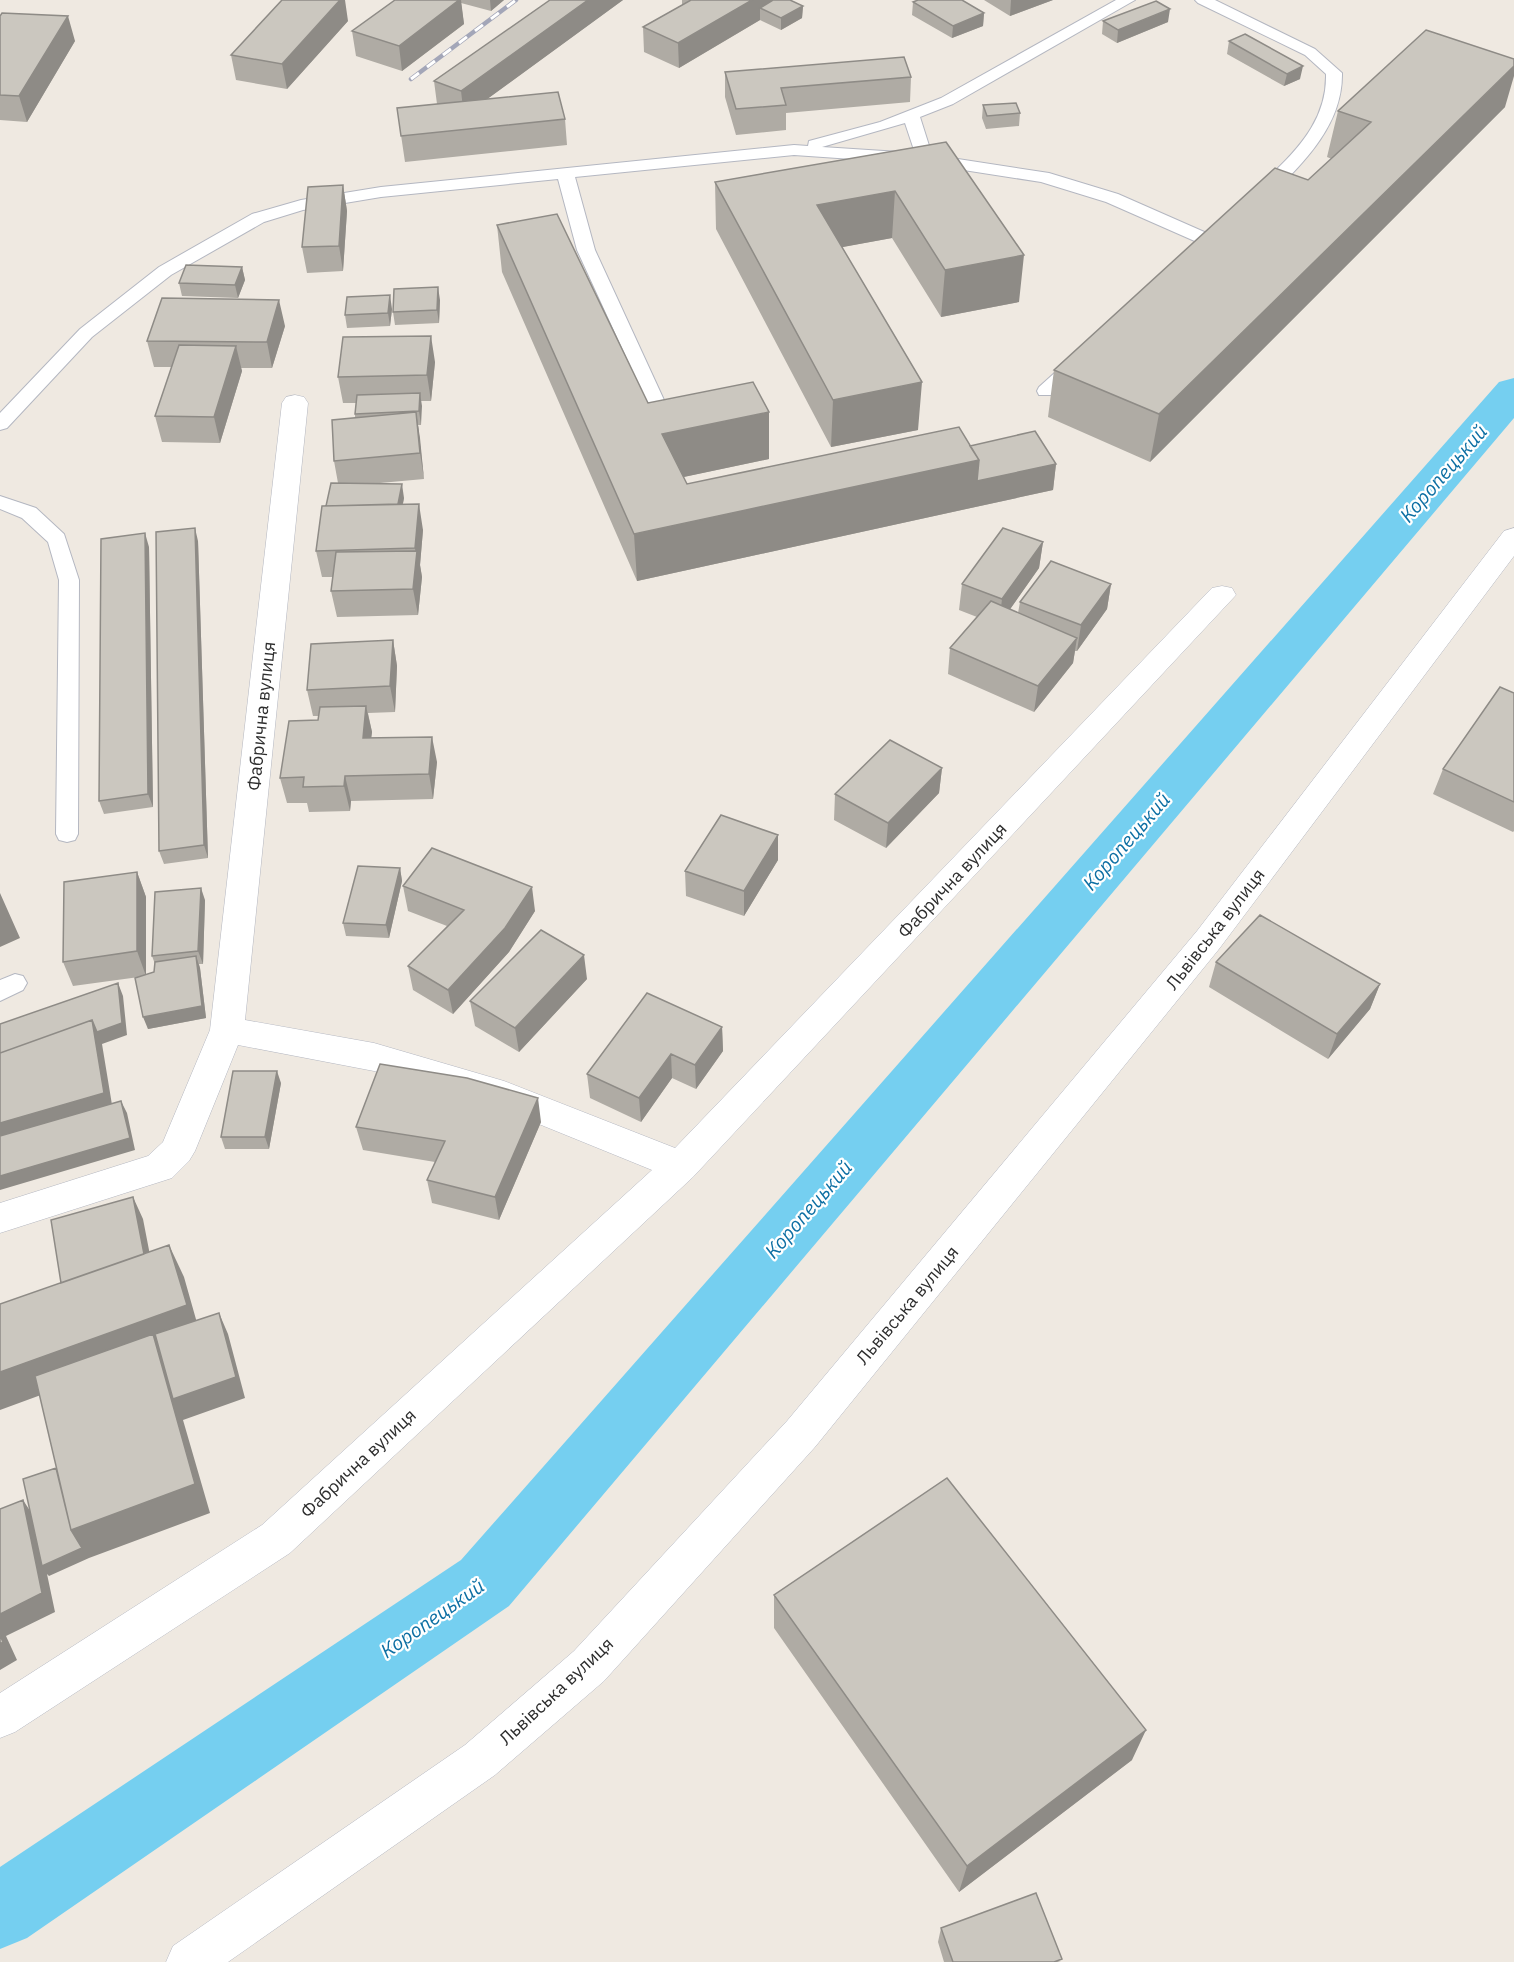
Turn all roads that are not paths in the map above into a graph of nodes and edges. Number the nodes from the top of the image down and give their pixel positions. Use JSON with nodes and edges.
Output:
{"nodes":[{"id":1,"x":1127,"y":0,"type":"edge"},
{"id":2,"x":1203,"y":0,"type":"edge"},
{"id":3,"x":911,"y":115,"type":"junction"},
{"id":4,"x":794,"y":150,"type":"junction"},
{"id":5,"x":925,"y":159,"type":"junction"},
{"id":6,"x":565,"y":173,"type":"junction"},
{"id":7,"x":1246,"y":209,"type":"edge"},
{"id":8,"x":1194,"y":258,"type":"edge"},
{"id":9,"x":1090,"y":351,"type":"edge"},
{"id":10,"x":1046,"y":391,"type":"dead end"},
{"id":11,"x":295,"y":403,"type":"dead end"},
{"id":12,"x":0,"y":424,"type":"edge"},
{"id":13,"x":666,"y":424,"type":"edge"},
{"id":14,"x":0,"y":502,"type":"edge"},
{"id":15,"x":1514,"y":537,"type":"edge"},
{"id":16,"x":1222,"y":595,"type":"dead end"},
{"id":17,"x":67,"y":834,"type":"dead end"},
{"id":18,"x":227,"y":1030,"type":"junction"},
{"id":19,"x":681,"y":1166,"type":"junction"},
{"id":20,"x":0,"y":1218,"type":"edge"},
{"id":21,"x":0,"y":1717,"type":"edge"},
{"id":22,"x":189,"y":1962,"type":"edge"}],
"edges":[{"from":1,"to":3,"type":"lane"},
{"from":2,"to":7,"type":"lane"},
{"from":3,"to":4,"type":"lane"},
{"from":3,"to":5,"type":"lane"},
{"from":4,"to":5,"type":"lane"},
{"from":4,"to":6,"type":"lane"},
{"from":5,"to":8,"type":"lane"},
{"from":6,"to":12,"type":"lane"},
{"from":6,"to":13,"type":"lane"},
{"from":9,"to":10,"type":"lane"},
{"from":11,"to":18,"type":"street","name":"Фабрична вулиця"},
{"from":14,"to":17,"type":"lane"},
{"from":15,"to":22,"type":"street","name":"Львівська вулиця"},
{"from":16,"to":19,"type":"street","name":"Фабрична вулиця"},
{"from":18,"to":19,"type":"street"},
{"from":18,"to":20,"type":"street","name":"Фабрична вулиця"},
{"from":19,"to":21,"type":"street","name":"Фабрична вулиця"}]}
